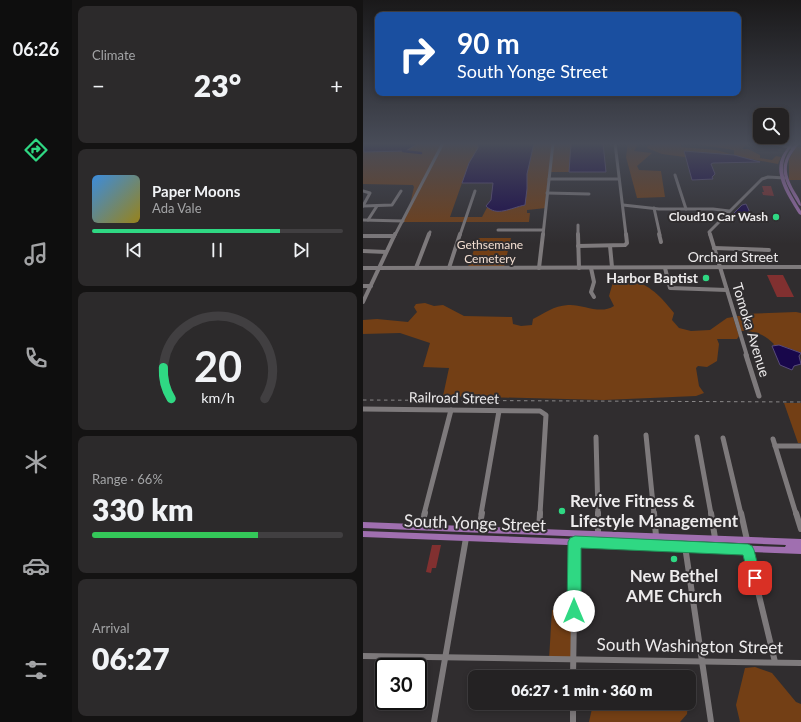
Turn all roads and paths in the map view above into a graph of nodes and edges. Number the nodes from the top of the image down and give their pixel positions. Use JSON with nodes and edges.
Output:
{"nodes":[{"id":1,"x":426,"y":177,"type":"edge"},
{"id":2,"x":676,"y":177,"type":"edge"},
{"id":3,"x":782,"y":178,"type":"junction"},
{"id":4,"x":787,"y":178,"type":"joint"},
{"id":5,"x":549,"y":179,"type":"joint"},
{"id":6,"x":619,"y":179,"type":"joint"},
{"id":7,"x":363,"y":191,"type":"edge"},
{"id":8,"x":401,"y":191,"type":"dead end"},
{"id":9,"x":475,"y":191,"type":"dead end"},
{"id":10,"x":547,"y":193,"type":"junction"},
{"id":11,"x":589,"y":194,"type":"dead end"},
{"id":12,"x":623,"y":205,"type":"junction"},
{"id":13,"x":801,"y":205,"type":"edge"},
{"id":14,"x":363,"y":206,"type":"edge"},
{"id":15,"x":377,"y":206,"type":"junction"},
{"id":16,"x":654,"y":208,"type":"junction"},
{"id":17,"x":686,"y":209,"type":"junction"},
{"id":18,"x":729,"y":211,"type":"junction"},
{"id":19,"x":801,"y":214,"type":"edge"},
{"id":20,"x":363,"y":220,"type":"edge"},
{"id":21,"x":368,"y":220,"type":"junction"},
{"id":22,"x":403,"y":221,"type":"junction"},
{"id":23,"x":578,"y":225,"type":"dead end"},
{"id":24,"x":497,"y":230,"type":"dead end"},
{"id":25,"x":543,"y":230,"type":"junction"},
{"id":26,"x":430,"y":232,"type":"dead end"},
{"id":27,"x":363,"y":236,"type":"edge"},
{"id":28,"x":394,"y":236,"type":"junction"},
{"id":29,"x":661,"y":242,"type":"dead end"},
{"id":30,"x":578,"y":246,"type":"junction"},
{"id":31,"x":610,"y":246,"type":"junction"},
{"id":32,"x":713,"y":248,"type":"junction"},
{"id":33,"x":769,"y":250,"type":"dead end"},
{"id":34,"x":363,"y":251,"type":"edge"},
{"id":35,"x":386,"y":252,"type":"junction"},
{"id":36,"x":612,"y":267,"type":"junction"},
{"id":37,"x":801,"y":267,"type":"edge"},
{"id":38,"x":363,"y":268,"type":"edge"},
{"id":39,"x":379,"y":268,"type":"junction"},
{"id":40,"x":416,"y":268,"type":"junction"},
{"id":41,"x":449,"y":268,"type":"junction"},
{"id":42,"x":539,"y":268,"type":"junction"},
{"id":43,"x":579,"y":268,"type":"junction"},
{"id":44,"x":591,"y":268,"type":"junction"},
{"id":45,"x":665,"y":268,"type":"junction"},
{"id":46,"x":719,"y":268,"type":"junction"},
{"id":47,"x":363,"y":286,"type":"edge"},
{"id":48,"x":371,"y":286,"type":"junction"},
{"id":49,"x":727,"y":290,"type":"junction"},
{"id":50,"x":595,"y":297,"type":"dead end"},
{"id":51,"x":363,"y":302,"type":"edge"},
{"id":52,"x":759,"y":396,"type":"dead end"},
{"id":53,"x":363,"y":409,"type":"edge"},
{"id":54,"x":451,"y":410,"type":"junction"},
{"id":55,"x":499,"y":411,"type":"junction"},
{"id":56,"x":646,"y":435,"type":"dead end"},
{"id":57,"x":596,"y":437,"type":"dead end"},
{"id":58,"x":697,"y":437,"type":"dead end"},
{"id":59,"x":723,"y":438,"type":"dead end"},
{"id":60,"x":773,"y":439,"type":"dead end"},
{"id":61,"x":775,"y":446,"type":"junction"},
{"id":62,"x":801,"y":446,"type":"edge"},
{"id":63,"x":363,"y":525,"type":"edge"},
{"id":64,"x":421,"y":527,"type":"junction"},
{"id":65,"x":479,"y":529,"type":"junction"},
{"id":66,"x":801,"y":529,"type":"edge"},
{"id":67,"x":539,"y":532,"type":"junction"},
{"id":68,"x":595,"y":533,"type":"junction"},
{"id":69,"x":363,"y":534,"type":"edge"},
{"id":70,"x":405,"y":536,"type":"junction"},
{"id":71,"x":656,"y":536,"type":"junction"},
{"id":72,"x":466,"y":538,"type":"junction"},
{"id":73,"x":715,"y":538,"type":"junction"},
{"id":74,"x":747,"y":540,"type":"junction"},
{"id":75,"x":575,"y":542,"type":"junction"},
{"id":76,"x":801,"y":542,"type":"edge"},
{"id":77,"x":685,"y":546,"type":"junction"},
{"id":78,"x":801,"y":546,"type":"edge"},
{"id":79,"x":748,"y":550,"type":"junction"},
{"id":80,"x":763,"y":550,"type":"junction"},
{"id":81,"x":801,"y":551,"type":"edge"},
{"id":82,"x":363,"y":656,"type":"edge"},
{"id":83,"x":445,"y":657,"type":"junction"},
{"id":84,"x":574,"y":659,"type":"junction"},
{"id":85,"x":702,"y":661,"type":"junction"},
{"id":86,"x":775,"y":662,"type":"junction"},
{"id":87,"x":801,"y":663,"type":"edge"},
{"id":88,"x":573,"y":670,"type":"edge"},
{"id":89,"x":573,"y":710,"type":"edge"},
{"id":90,"x":434,"y":722,"type":"edge"},
{"id":91,"x":573,"y":722,"type":"edge"},
{"id":92,"x":711,"y":722,"type":"edge"}],
"edges":[{"from":1,"to":22,"type":"street"},
{"from":2,"to":17,"type":"street"},
{"from":3,"to":4,"type":"street","name":"Tomoka Avenue"},
{"from":3,"to":18,"type":"street","name":"Tomoka Avenue"},
{"from":3,"to":19,"type":"main road"},
{"from":4,"to":13,"type":"main road"},
{"from":5,"to":6,"type":"street"},
{"from":5,"to":10,"type":"street"},
{"from":6,"to":12,"type":"street"},
{"from":7,"to":14,"type":"street"},
{"from":8,"to":15,"type":"street"},
{"from":9,"to":41,"type":"street"},
{"from":10,"to":11,"type":"street"},
{"from":10,"to":25,"type":"street"},
{"from":12,"to":16,"type":"street"},
{"from":12,"to":31,"type":"street"},
{"from":14,"to":15,"type":"street"},
{"from":15,"to":21,"type":"street"},
{"from":16,"to":17,"type":"street"},
{"from":16,"to":29,"type":"street"},
{"from":17,"to":18,"type":"street"},
{"from":18,"to":32,"type":"street","name":"Tomoka Avenue"},
{"from":20,"to":21,"type":"street"},
{"from":21,"to":22,"type":"street"},
{"from":22,"to":28,"type":"street"},
{"from":23,"to":30,"type":"street"},
{"from":24,"to":25,"type":"street"},
{"from":25,"to":42,"type":"street"},
{"from":26,"to":40,"type":"street"},
{"from":27,"to":28,"type":"street"},
{"from":28,"to":35,"type":"street"},
{"from":30,"to":31,"type":"street"},
{"from":30,"to":43,"type":"street"},
{"from":31,"to":36,"type":"street"},
{"from":32,"to":33,"type":"street"},
{"from":32,"to":46,"type":"street","name":"Tomoka Avenue"},
{"from":34,"to":35,"type":"street"},
{"from":35,"to":39,"type":"street"},
{"from":36,"to":44,"type":"street","name":"Orchard Street"},
{"from":36,"to":45,"type":"street","name":"Orchard Street"},
{"from":37,"to":46,"type":"street","name":"Orchard Street"},
{"from":38,"to":39,"type":"street","name":"Orchard Street"},
{"from":39,"to":40,"type":"street","name":"Orchard Street"},
{"from":39,"to":48,"type":"street"},
{"from":40,"to":41,"type":"street","name":"Orchard Street"},
{"from":41,"to":42,"type":"street","name":"Orchard Street"},
{"from":42,"to":43,"type":"street","name":"Orchard Street"},
{"from":43,"to":44,"type":"street","name":"Orchard Street"},
{"from":44,"to":50,"type":"street"},
{"from":45,"to":46,"type":"street","name":"Orchard Street"},
{"from":45,"to":49,"type":"street"},
{"from":46,"to":49,"type":"street","name":"Tomoka Avenue"},
{"from":47,"to":48,"type":"street"},
{"from":48,"to":51,"type":"street"},
{"from":49,"to":52,"type":"street","name":"Tomoka Avenue"},
{"from":53,"to":54,"type":"street","name":"Railroad Street"},
{"from":54,"to":55,"type":"street","name":"Railroad Street"},
{"from":54,"to":64,"type":"street"},
{"from":55,"to":65,"type":"street"},
{"from":55,"to":67,"type":"street","name":"Railroad Street"},
{"from":56,"to":71,"type":"street"},
{"from":57,"to":68,"type":"street"},
{"from":58,"to":73,"type":"street"},
{"from":59,"to":74,"type":"street"},
{"from":60,"to":61,"type":"street"},
{"from":61,"to":62,"type":"street"},
{"from":61,"to":66,"type":"street"},
{"from":63,"to":64,"type":"main road","name":"South Yonge Street"},
{"from":64,"to":65,"type":"main road","name":"South Yonge Street"},
{"from":64,"to":70,"type":"main road"},
{"from":65,"to":67,"type":"main road","name":"South Yonge Street"},
{"from":67,"to":68,"type":"main road","name":"South Yonge Street"},
{"from":68,"to":71,"type":"main road","name":"South Yonge Street"},
{"from":68,"to":75,"type":"main road"},
{"from":69,"to":70,"type":"main road","name":"South Yonge Street"},
{"from":70,"to":72,"type":"main road","name":"South Yonge Street"},
{"from":71,"to":73,"type":"main road","name":"South Yonge Street"},
{"from":72,"to":75,"type":"main road","name":"South Yonge Street"},
{"from":72,"to":83,"type":"street"},
{"from":73,"to":74,"type":"main road","name":"South Yonge Street"},
{"from":74,"to":76,"type":"main road","name":"South Yonge Street"},
{"from":75,"to":77,"type":"main road","name":"South Yonge Street"},
{"from":75,"to":84,"type":"street"},
{"from":77,"to":79,"type":"main road","name":"South Yonge Street"},
{"from":77,"to":85,"type":"street"},
{"from":78,"to":80,"type":"main road"},
{"from":79,"to":80,"type":"main road","name":"South Yonge Street"},
{"from":79,"to":86,"type":"street"},
{"from":80,"to":81,"type":"main road","name":"South Yonge Street"},
{"from":82,"to":83,"type":"street","name":"South Washington Street"},
{"from":83,"to":84,"type":"street","name":"South Washington Street"},
{"from":83,"to":90,"type":"street"},
{"from":84,"to":85,"type":"street","name":"South Washington Street"},
{"from":84,"to":88,"type":"street"},
{"from":85,"to":86,"type":"street","name":"South Washington Street"},
{"from":85,"to":92,"type":"street"},
{"from":86,"to":87,"type":"street","name":"South Washington Street"},
{"from":89,"to":91,"type":"street"}]}
